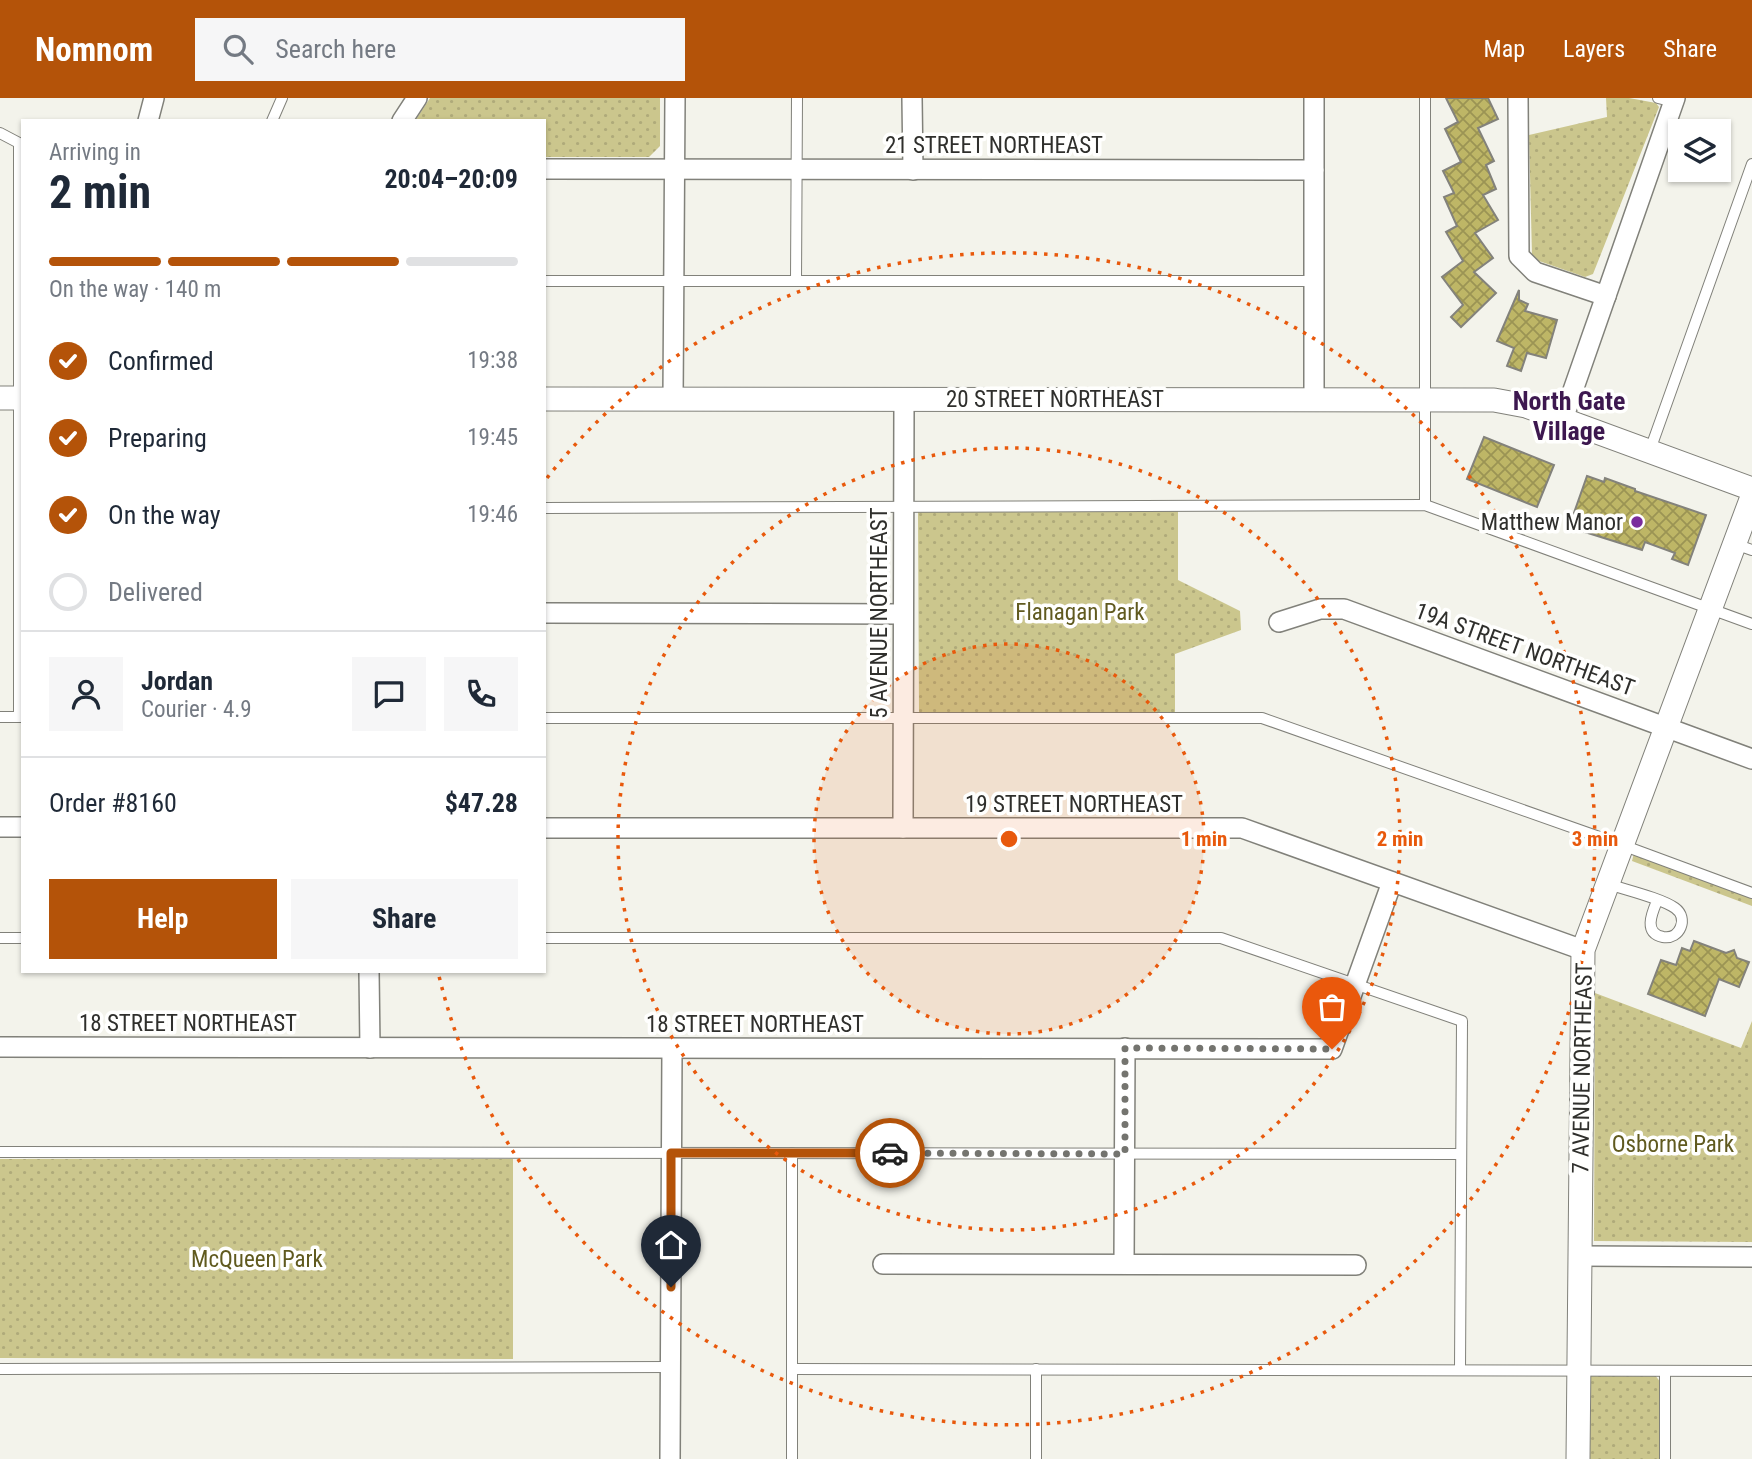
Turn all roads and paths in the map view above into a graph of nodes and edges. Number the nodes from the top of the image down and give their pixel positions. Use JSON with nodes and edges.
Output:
{"nodes":[{"id":1,"x":154,"y":98,"type":"edge"},
{"id":2,"x":282,"y":98,"type":"edge"},
{"id":3,"x":416,"y":98,"type":"edge"},
{"id":4,"x":675,"y":98,"type":"edge"},
{"id":5,"x":797,"y":98,"type":"edge"},
{"id":6,"x":912,"y":98,"type":"edge"},
{"id":7,"x":1314,"y":98,"type":"edge"},
{"id":8,"x":1424,"y":98,"type":"edge"},
{"id":9,"x":1518,"y":98,"type":"edge"},
{"id":10,"x":1669,"y":100,"type":"edge"},
{"id":11,"x":149,"y":119,"type":"edge"},
{"id":12,"x":273,"y":119,"type":"edge"},
{"id":13,"x":403,"y":119,"type":"edge"},
{"id":14,"x":0,"y":133,"type":"edge"},
{"id":15,"x":1752,"y":164,"type":"edge"},
{"id":16,"x":546,"y":169,"type":"edge"},
{"id":17,"x":674,"y":169,"type":"junction"},
{"id":18,"x":796,"y":169,"type":"junction"},
{"id":19,"x":913,"y":170,"type":"junction"},
{"id":20,"x":1314,"y":170,"type":"junction"},
{"id":21,"x":546,"y":281,"type":"edge"},
{"id":22,"x":673,"y":281,"type":"junction"},
{"id":23,"x":796,"y":281,"type":"junction"},
{"id":24,"x":1314,"y":281,"type":"junction"},
{"id":25,"x":1606,"y":296,"type":"junction"},
{"id":26,"x":13,"y":398,"type":"edge"},
{"id":27,"x":546,"y":398,"type":"edge"},
{"id":28,"x":673,"y":399,"type":"junction"},
{"id":29,"x":904,"y":399,"type":"junction"},
{"id":30,"x":1314,"y":400,"type":"junction"},
{"id":31,"x":1424,"y":400,"type":"junction"},
{"id":32,"x":1563,"y":419,"type":"junction"},
{"id":33,"x":1650,"y":451,"type":"junction"},
{"id":34,"x":1752,"y":489,"type":"edge"},
{"id":35,"x":1752,"y":496,"type":"edge"},
{"id":36,"x":1425,"y":505,"type":"junction"},
{"id":37,"x":546,"y":508,"type":"edge"},
{"id":38,"x":904,"y":508,"type":"junction"},
{"id":39,"x":1743,"y":547,"type":"edge"},
{"id":40,"x":1710,"y":609,"type":"junction"},
{"id":41,"x":546,"y":613,"type":"edge"},
{"id":42,"x":903,"y":614,"type":"junction"},
{"id":43,"x":1279,"y":622,"type":"dead end"},
{"id":44,"x":1752,"y":624,"type":"edge"},
{"id":45,"x":0,"y":717,"type":"edge"},
{"id":46,"x":21,"y":717,"type":"edge"},
{"id":47,"x":546,"y":718,"type":"edge"},
{"id":48,"x":904,"y":718,"type":"junction"},
{"id":49,"x":1666,"y":727,"type":"junction"},
{"id":50,"x":1752,"y":759,"type":"edge"},
{"id":51,"x":0,"y":827,"type":"edge"},
{"id":52,"x":21,"y":827,"type":"edge"},
{"id":53,"x":546,"y":828,"type":"edge"},
{"id":54,"x":903,"y":828,"type":"junction"},
{"id":55,"x":1622,"y":845,"type":"junction"},
{"id":56,"x":1392,"y":882,"type":"junction"},
{"id":57,"x":1608,"y":884,"type":"junction"},
{"id":58,"x":1752,"y":893,"type":"edge"},
{"id":59,"x":1657,"y":901,"type":"dead end"},
{"id":60,"x":0,"y":938,"type":"edge"},
{"id":61,"x":21,"y":938,"type":"edge"},
{"id":62,"x":546,"y":938,"type":"edge"},
{"id":63,"x":1583,"y":950,"type":"junction"},
{"id":64,"x":369,"y":973,"type":"edge"},
{"id":65,"x":1355,"y":984,"type":"junction"},
{"id":66,"x":0,"y":1047,"type":"edge"},
{"id":67,"x":370,"y":1048,"type":"junction"},
{"id":68,"x":671,"y":1048,"type":"junction"},
{"id":69,"x":1125,"y":1048,"type":"junction"},
{"id":70,"x":0,"y":1152,"type":"edge"},
{"id":71,"x":671,"y":1153,"type":"junction"},
{"id":72,"x":792,"y":1153,"type":"junction"},
{"id":73,"x":1125,"y":1154,"type":"junction"},
{"id":74,"x":1461,"y":1154,"type":"junction"},
{"id":75,"x":1580,"y":1256,"type":"junction"},
{"id":76,"x":1752,"y":1256,"type":"edge"},
{"id":77,"x":883,"y":1264,"type":"dead end"},
{"id":78,"x":1124,"y":1264,"type":"junction"},
{"id":79,"x":1356,"y":1265,"type":"dead end"},
{"id":80,"x":670,"y":1367,"type":"junction"},
{"id":81,"x":0,"y":1369,"type":"edge"},
{"id":82,"x":792,"y":1369,"type":"junction"},
{"id":83,"x":1036,"y":1370,"type":"junction"},
{"id":84,"x":1460,"y":1370,"type":"junction"},
{"id":85,"x":1579,"y":1370,"type":"junction"},
{"id":86,"x":1665,"y":1371,"type":"junction"},
{"id":87,"x":1752,"y":1371,"type":"edge"},
{"id":88,"x":670,"y":1459,"type":"edge"},
{"id":89,"x":792,"y":1459,"type":"edge"},
{"id":90,"x":1036,"y":1459,"type":"edge"},
{"id":91,"x":1578,"y":1459,"type":"edge"},
{"id":92,"x":1665,"y":1459,"type":"edge"}],
"edges":[{"from":1,"to":11,"type":"street"},
{"from":2,"to":12,"type":"lane"},
{"from":3,"to":13,"type":"street"},
{"from":4,"to":17,"type":"street"},
{"from":5,"to":18,"type":"lane"},
{"from":6,"to":19,"type":"street"},
{"from":7,"to":20,"type":"street"},
{"from":8,"to":31,"type":"lane"},
{"from":9,"to":25,"type":"street"},
{"from":10,"to":25,"type":"street"},
{"from":14,"to":26,"type":"lane"},
{"from":15,"to":33,"type":"lane"},
{"from":16,"to":17,"type":"street","name":"21 STREET NORTHEAST"},
{"from":17,"to":18,"type":"street","name":"21 STREET NORTHEAST"},
{"from":17,"to":22,"type":"street"},
{"from":18,"to":19,"type":"street","name":"21 STREET NORTHEAST"},
{"from":18,"to":23,"type":"lane"},
{"from":19,"to":20,"type":"street","name":"21 STREET NORTHEAST"},
{"from":20,"to":24,"type":"street"},
{"from":21,"to":22,"type":"lane"},
{"from":22,"to":23,"type":"lane"},
{"from":22,"to":28,"type":"street"},
{"from":23,"to":24,"type":"lane"},
{"from":24,"to":30,"type":"street"},
{"from":25,"to":32,"type":"street"},
{"from":26,"to":46,"type":"lane"},
{"from":27,"to":28,"type":"street","name":"20 STREET NORTHEAST"},
{"from":28,"to":29,"type":"street","name":"20 STREET NORTHEAST"},
{"from":29,"to":30,"type":"street","name":"20 STREET NORTHEAST"},
{"from":29,"to":38,"type":"street","name":"5 AVENUE NORTHEAST"},
{"from":30,"to":31,"type":"street","name":"20 STREET NORTHEAST"},
{"from":31,"to":32,"type":"street","name":"20 STREET NORTHEAST"},
{"from":31,"to":36,"type":"lane"},
{"from":32,"to":33,"type":"street","name":"20 STREET NORTHEAST"},
{"from":33,"to":34,"type":"street","name":"20 STREET NORTHEAST"},
{"from":35,"to":39,"type":"street","name":"7 AVENUE NORTHEAST"},
{"from":36,"to":38,"type":"lane"},
{"from":36,"to":40,"type":"lane"},
{"from":37,"to":38,"type":"lane"},
{"from":38,"to":42,"type":"street","name":"5 AVENUE NORTHEAST"},
{"from":39,"to":40,"type":"street","name":"7 AVENUE NORTHEAST"},
{"from":40,"to":44,"type":"lane"},
{"from":40,"to":49,"type":"street","name":"7 AVENUE NORTHEAST"},
{"from":41,"to":42,"type":"street"},
{"from":42,"to":48,"type":"street","name":"5 AVENUE NORTHEAST"},
{"from":43,"to":49,"type":"street","name":"19A STREET NORTHEAST"},
{"from":45,"to":46,"type":"lane"},
{"from":47,"to":48,"type":"lane"},
{"from":48,"to":54,"type":"street","name":"5 AVENUE NORTHEAST"},
{"from":48,"to":55,"type":"lane"},
{"from":49,"to":50,"type":"street","name":"19A STREET NORTHEAST"},
{"from":49,"to":55,"type":"street","name":"7 AVENUE NORTHEAST"},
{"from":51,"to":52,"type":"street"},
{"from":53,"to":54,"type":"street","name":"19 STREET NORTHEAST"},
{"from":54,"to":56,"type":"street","name":"19 STREET NORTHEAST"},
{"from":55,"to":57,"type":"street","name":"7 AVENUE NORTHEAST"},
{"from":55,"to":58,"type":"lane"},
{"from":56,"to":63,"type":"street","name":"19 STREET NORTHEAST"},
{"from":56,"to":65,"type":"street","name":"18 STREET NORTHEAST"},
{"from":57,"to":59,"type":"lane"},
{"from":57,"to":63,"type":"street","name":"7 AVENUE NORTHEAST"},
{"from":60,"to":61,"type":"lane"},
{"from":62,"to":65,"type":"lane"},
{"from":63,"to":75,"type":"street","name":"7 AVENUE NORTHEAST"},
{"from":64,"to":67,"type":"street"},
{"from":65,"to":69,"type":"street","name":"18 STREET NORTHEAST"},
{"from":65,"to":74,"type":"lane"},
{"from":66,"to":67,"type":"street","name":"18 STREET NORTHEAST"},
{"from":67,"to":68,"type":"street","name":"18 STREET NORTHEAST"},
{"from":68,"to":69,"type":"street","name":"18 STREET NORTHEAST"},
{"from":68,"to":71,"type":"street"},
{"from":69,"to":73,"type":"street"},
{"from":70,"to":71,"type":"lane"},
{"from":71,"to":72,"type":"lane"},
{"from":71,"to":80,"type":"street"},
{"from":72,"to":73,"type":"lane"},
{"from":72,"to":82,"type":"lane"},
{"from":73,"to":74,"type":"lane"},
{"from":73,"to":78,"type":"street"},
{"from":74,"to":84,"type":"lane"},
{"from":75,"to":76,"type":"street"},
{"from":75,"to":85,"type":"street","name":"7 AVENUE NORTHEAST"},
{"from":77,"to":78,"type":"street"},
{"from":78,"to":79,"type":"street"},
{"from":80,"to":81,"type":"lane"},
{"from":80,"to":88,"type":"street"},
{"from":82,"to":83,"type":"lane"},
{"from":82,"to":89,"type":"lane"},
{"from":83,"to":84,"type":"lane"},
{"from":83,"to":90,"type":"lane"},
{"from":84,"to":85,"type":"lane"},
{"from":85,"to":86,"type":"lane"},
{"from":85,"to":91,"type":"street","name":"7 AVENUE NORTHEAST"},
{"from":86,"to":87,"type":"lane"},
{"from":86,"to":92,"type":"lane"}]}
